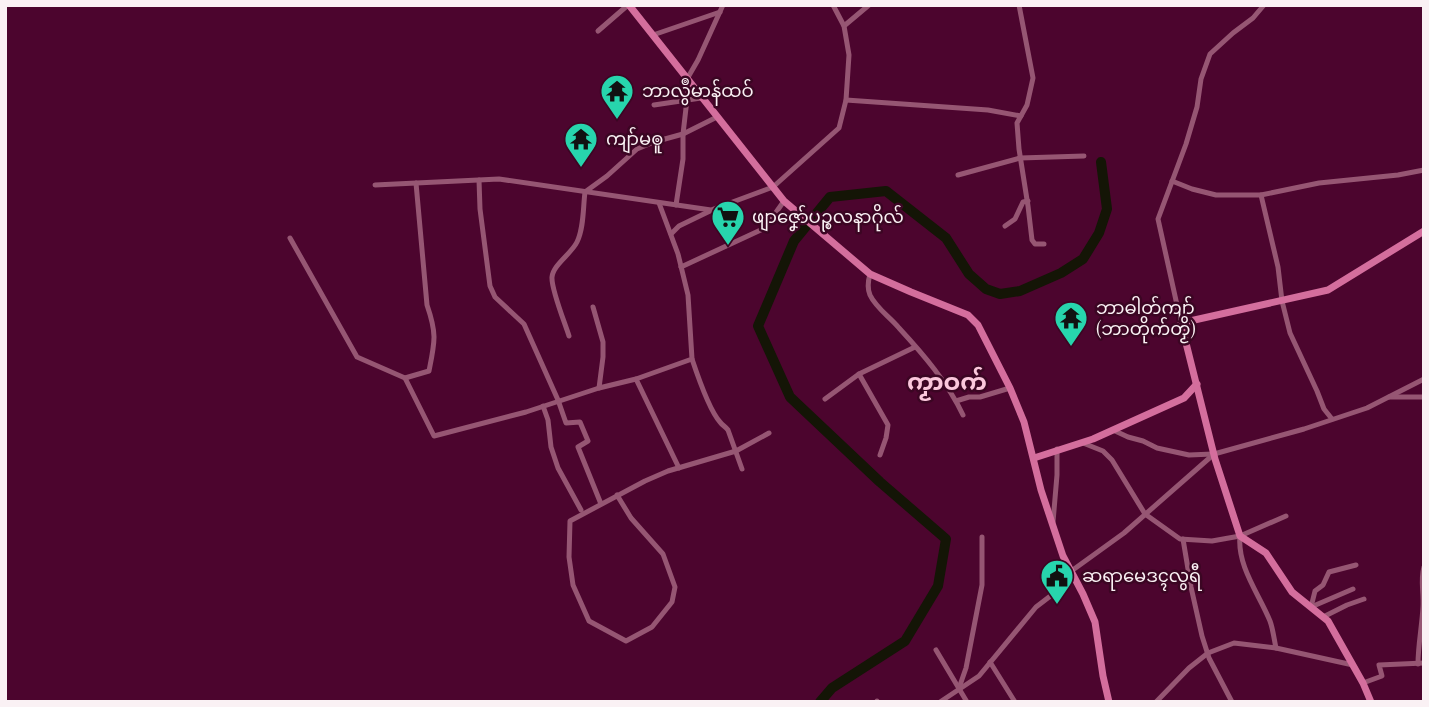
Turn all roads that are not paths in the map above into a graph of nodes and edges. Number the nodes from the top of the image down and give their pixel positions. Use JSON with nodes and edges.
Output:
{"nodes":[{"id":1,"x":628,"y":5,"type":"edge"},
{"id":2,"x":833,"y":5,"type":"edge"},
{"id":3,"x":869,"y":5,"type":"edge"},
{"id":4,"x":1019,"y":5,"type":"edge"},
{"id":5,"x":1264,"y":5,"type":"edge"},
{"id":6,"x":722,"y":9,"type":"edge"},
{"id":7,"x":844,"y":26,"type":"junction"},
{"id":8,"x":598,"y":31,"type":"dead end"},
{"id":9,"x":653,"y":35,"type":"junction"},
{"id":10,"x":688,"y":81,"type":"junction"},
{"id":11,"x":701,"y":98,"type":"junction"},
{"id":12,"x":686,"y":100,"type":"junction"},
{"id":13,"x":846,"y":100,"type":"junction"},
{"id":14,"x":653,"y":105,"type":"dead end"},
{"id":15,"x":1021,"y":116,"type":"junction"},
{"id":16,"x":717,"y":117,"type":"junction"},
{"id":17,"x":683,"y":134,"type":"junction"},
{"id":18,"x":1084,"y":156,"type":"dead end"},
{"id":19,"x":1020,"y":158,"type":"junction"},
{"id":20,"x":1424,"y":170,"type":"edge"},
{"id":21,"x":958,"y":175,"type":"dead end"},
{"id":22,"x":479,"y":180,"type":"junction"},
{"id":23,"x":1171,"y":181,"type":"junction"},
{"id":24,"x":416,"y":183,"type":"junction"},
{"id":25,"x":375,"y":185,"type":"dead end"},
{"id":26,"x":773,"y":187,"type":"junction"},
{"id":27,"x":585,"y":192,"type":"junction"},
{"id":28,"x":1261,"y":195,"type":"junction"},
{"id":29,"x":784,"y":201,"type":"junction"},
{"id":30,"x":1028,"y":201,"type":"junction"},
{"id":31,"x":659,"y":203,"type":"junction"},
{"id":32,"x":676,"y":205,"type":"junction"},
{"id":33,"x":711,"y":210,"type":"junction"},
{"id":34,"x":1005,"y":226,"type":"dead end"},
{"id":35,"x":1424,"y":231,"type":"edge"},
{"id":36,"x":671,"y":234,"type":"junction"},
{"id":37,"x":290,"y":239,"type":"dead end"},
{"id":38,"x":1044,"y":244,"type":"dead end"},
{"id":39,"x":681,"y":267,"type":"junction"},
{"id":40,"x":870,"y":274,"type":"junction"},
{"id":41,"x":1282,"y":301,"type":"junction"},
{"id":42,"x":593,"y":307,"type":"dead end"},
{"id":43,"x":1181,"y":323,"type":"junction"},
{"id":44,"x":569,"y":336,"type":"dead end"},
{"id":45,"x":915,"y":347,"type":"junction"},
{"id":46,"x":692,"y":359,"type":"junction"},
{"id":47,"x":859,"y":374,"type":"junction"},
{"id":48,"x":405,"y":378,"type":"junction"},
{"id":49,"x":636,"y":379,"type":"junction"},
{"id":50,"x":1424,"y":379,"type":"edge"},
{"id":51,"x":1197,"y":384,"type":"junction"},
{"id":52,"x":599,"y":388,"type":"junction"},
{"id":53,"x":1010,"y":388,"type":"junction"},
{"id":54,"x":1388,"y":397,"type":"junction"},
{"id":55,"x":1424,"y":397,"type":"edge"},
{"id":56,"x":825,"y":399,"type":"dead end"},
{"id":57,"x":558,"y":400,"type":"junction"},
{"id":58,"x":956,"y":401,"type":"junction"},
{"id":59,"x":543,"y":406,"type":"junction"},
{"id":60,"x":963,"y":415,"type":"dead end"},
{"id":61,"x":1332,"y":419,"type":"junction"},
{"id":62,"x":1113,"y":430,"type":"junction"},
{"id":63,"x":769,"y":433,"type":"dead end"},
{"id":64,"x":1080,"y":442,"type":"junction"},
{"id":65,"x":1057,"y":449,"type":"junction"},
{"id":66,"x":736,"y":451,"type":"junction"},
{"id":67,"x":1214,"y":454,"type":"junction"},
{"id":68,"x":880,"y":455,"type":"dead end"},
{"id":69,"x":1034,"y":458,"type":"junction"},
{"id":70,"x":679,"y":468,"type":"junction"},
{"id":71,"x":742,"y":469,"type":"dead end"},
{"id":72,"x":617,"y":495,"type":"junction"},
{"id":73,"x":601,"y":504,"type":"junction"},
{"id":74,"x":581,"y":510,"type":"dead end"},
{"id":75,"x":1145,"y":514,"type":"junction"},
{"id":76,"x":1286,"y":516,"type":"dead end"},
{"id":77,"x":1052,"y":525,"type":"junction"},
{"id":78,"x":1240,"y":536,"type":"junction"},
{"id":79,"x":982,"y":537,"type":"dead end"},
{"id":80,"x":1183,"y":539,"type":"junction"},
{"id":81,"x":1356,"y":565,"type":"dead end"},
{"id":82,"x":1424,"y":567,"type":"edge"},
{"id":83,"x":1072,"y":575,"type":"junction"},
{"id":84,"x":1353,"y":589,"type":"dead end"},
{"id":85,"x":1364,"y":599,"type":"dead end"},
{"id":86,"x":1311,"y":607,"type":"junction"},
{"id":87,"x":1323,"y":617,"type":"junction"},
{"id":88,"x":1276,"y":648,"type":"junction"},
{"id":89,"x":936,"y":650,"type":"dead end"},
{"id":90,"x":1208,"y":653,"type":"junction"},
{"id":91,"x":990,"y":662,"type":"junction"},
{"id":92,"x":1421,"y":664,"type":"edge"},
{"id":93,"x":1353,"y":665,"type":"junction"},
{"id":94,"x":1363,"y":683,"type":"junction"},
{"id":95,"x":959,"y":688,"type":"junction"},
{"id":96,"x":940,"y":702,"type":"edge"},
{"id":97,"x":967,"y":702,"type":"edge"},
{"id":98,"x":1015,"y":702,"type":"edge"},
{"id":99,"x":1110,"y":702,"type":"edge"},
{"id":100,"x":1156,"y":702,"type":"edge"},
{"id":101,"x":1232,"y":702,"type":"edge"},
{"id":102,"x":1371,"y":702,"type":"edge"}],
"edges":[{"from":1,"to":8,"type":"street"},
{"from":1,"to":9,"type":"street"},
{"from":2,"to":7,"type":"street"},
{"from":3,"to":7,"type":"street"},
{"from":4,"to":15,"type":"street"},
{"from":5,"to":23,"type":"street"},
{"from":6,"to":9,"type":"street"},
{"from":6,"to":10,"type":"street"},
{"from":7,"to":13,"type":"street"},
{"from":9,"to":10,"type":"street"},
{"from":10,"to":11,"type":"street"},
{"from":10,"to":12,"type":"street"},
{"from":11,"to":12,"type":"street"},
{"from":11,"to":16,"type":"street"},
{"from":12,"to":14,"type":"street"},
{"from":12,"to":17,"type":"street"},
{"from":13,"to":15,"type":"street"},
{"from":13,"to":26,"type":"street"},
{"from":15,"to":19,"type":"street"},
{"from":16,"to":17,"type":"street"},
{"from":16,"to":26,"type":"street"},
{"from":17,"to":27,"type":"street"},
{"from":17,"to":32,"type":"street"},
{"from":18,"to":19,"type":"street"},
{"from":19,"to":21,"type":"street"},
{"from":19,"to":30,"type":"street"},
{"from":20,"to":28,"type":"street"},
{"from":22,"to":24,"type":"street"},
{"from":22,"to":27,"type":"street"},
{"from":22,"to":57,"type":"street"},
{"from":23,"to":28,"type":"street"},
{"from":23,"to":43,"type":"street"},
{"from":24,"to":25,"type":"street"},
{"from":24,"to":48,"type":"street"},
{"from":26,"to":29,"type":"street"},
{"from":26,"to":33,"type":"street"},
{"from":27,"to":31,"type":"street"},
{"from":27,"to":44,"type":"street"},
{"from":28,"to":41,"type":"street"},
{"from":29,"to":39,"type":"street"},
{"from":29,"to":40,"type":"street"},
{"from":30,"to":34,"type":"street"},
{"from":30,"to":38,"type":"street"},
{"from":31,"to":32,"type":"street"},
{"from":31,"to":36,"type":"street"},
{"from":32,"to":33,"type":"street"},
{"from":33,"to":36,"type":"street"},
{"from":35,"to":41,"type":"street"},
{"from":36,"to":39,"type":"street"},
{"from":37,"to":48,"type":"street"},
{"from":39,"to":46,"type":"street"},
{"from":40,"to":45,"type":"street"},
{"from":40,"to":53,"type":"street"},
{"from":41,"to":43,"type":"street"},
{"from":41,"to":61,"type":"street"},
{"from":42,"to":52,"type":"street"},
{"from":43,"to":51,"type":"street"},
{"from":45,"to":47,"type":"street"},
{"from":45,"to":58,"type":"street"},
{"from":46,"to":49,"type":"street"},
{"from":46,"to":66,"type":"street"},
{"from":47,"to":56,"type":"street"},
{"from":47,"to":68,"type":"street"},
{"from":48,"to":59,"type":"street"},
{"from":49,"to":52,"type":"street"},
{"from":49,"to":70,"type":"street"},
{"from":50,"to":54,"type":"street"},
{"from":51,"to":62,"type":"street"},
{"from":51,"to":67,"type":"street"},
{"from":52,"to":57,"type":"street"},
{"from":53,"to":58,"type":"street"},
{"from":53,"to":69,"type":"street"},
{"from":54,"to":55,"type":"street"},
{"from":54,"to":61,"type":"street"},
{"from":57,"to":59,"type":"street"},
{"from":57,"to":73,"type":"street"},
{"from":58,"to":60,"type":"street"},
{"from":59,"to":74,"type":"street"},
{"from":61,"to":67,"type":"street"},
{"from":62,"to":64,"type":"street"},
{"from":62,"to":67,"type":"street"},
{"from":63,"to":66,"type":"street"},
{"from":64,"to":65,"type":"street"},
{"from":64,"to":75,"type":"street"},
{"from":65,"to":69,"type":"street"},
{"from":65,"to":77,"type":"street"},
{"from":66,"to":70,"type":"street"},
{"from":66,"to":71,"type":"street"},
{"from":67,"to":75,"type":"street"},
{"from":67,"to":78,"type":"street"},
{"from":69,"to":77,"type":"street"},
{"from":70,"to":72,"type":"street"},
{"from":72,"to":73,"type":"street"},
{"from":72,"to":73,"type":"street"},
{"from":75,"to":80,"type":"street"},
{"from":75,"to":83,"type":"street"},
{"from":76,"to":78,"type":"street"},
{"from":77,"to":83,"type":"street"},
{"from":78,"to":80,"type":"street"},
{"from":78,"to":86,"type":"street"},
{"from":78,"to":88,"type":"street"},
{"from":79,"to":95,"type":"street"},
{"from":80,"to":90,"type":"street"},
{"from":81,"to":86,"type":"street"},
{"from":82,"to":92,"type":"street"},
{"from":83,"to":91,"type":"street"},
{"from":83,"to":99,"type":"street"},
{"from":84,"to":86,"type":"street"},
{"from":85,"to":87,"type":"street"},
{"from":86,"to":87,"type":"street"},
{"from":87,"to":93,"type":"street"},
{"from":88,"to":90,"type":"street"},
{"from":88,"to":93,"type":"street"},
{"from":89,"to":95,"type":"street"},
{"from":90,"to":100,"type":"street"},
{"from":90,"to":101,"type":"street"},
{"from":91,"to":95,"type":"street"},
{"from":91,"to":98,"type":"street"},
{"from":92,"to":94,"type":"street"},
{"from":93,"to":94,"type":"street"},
{"from":94,"to":102,"type":"street"},
{"from":95,"to":96,"type":"street"},
{"from":95,"to":97,"type":"street"}]}
